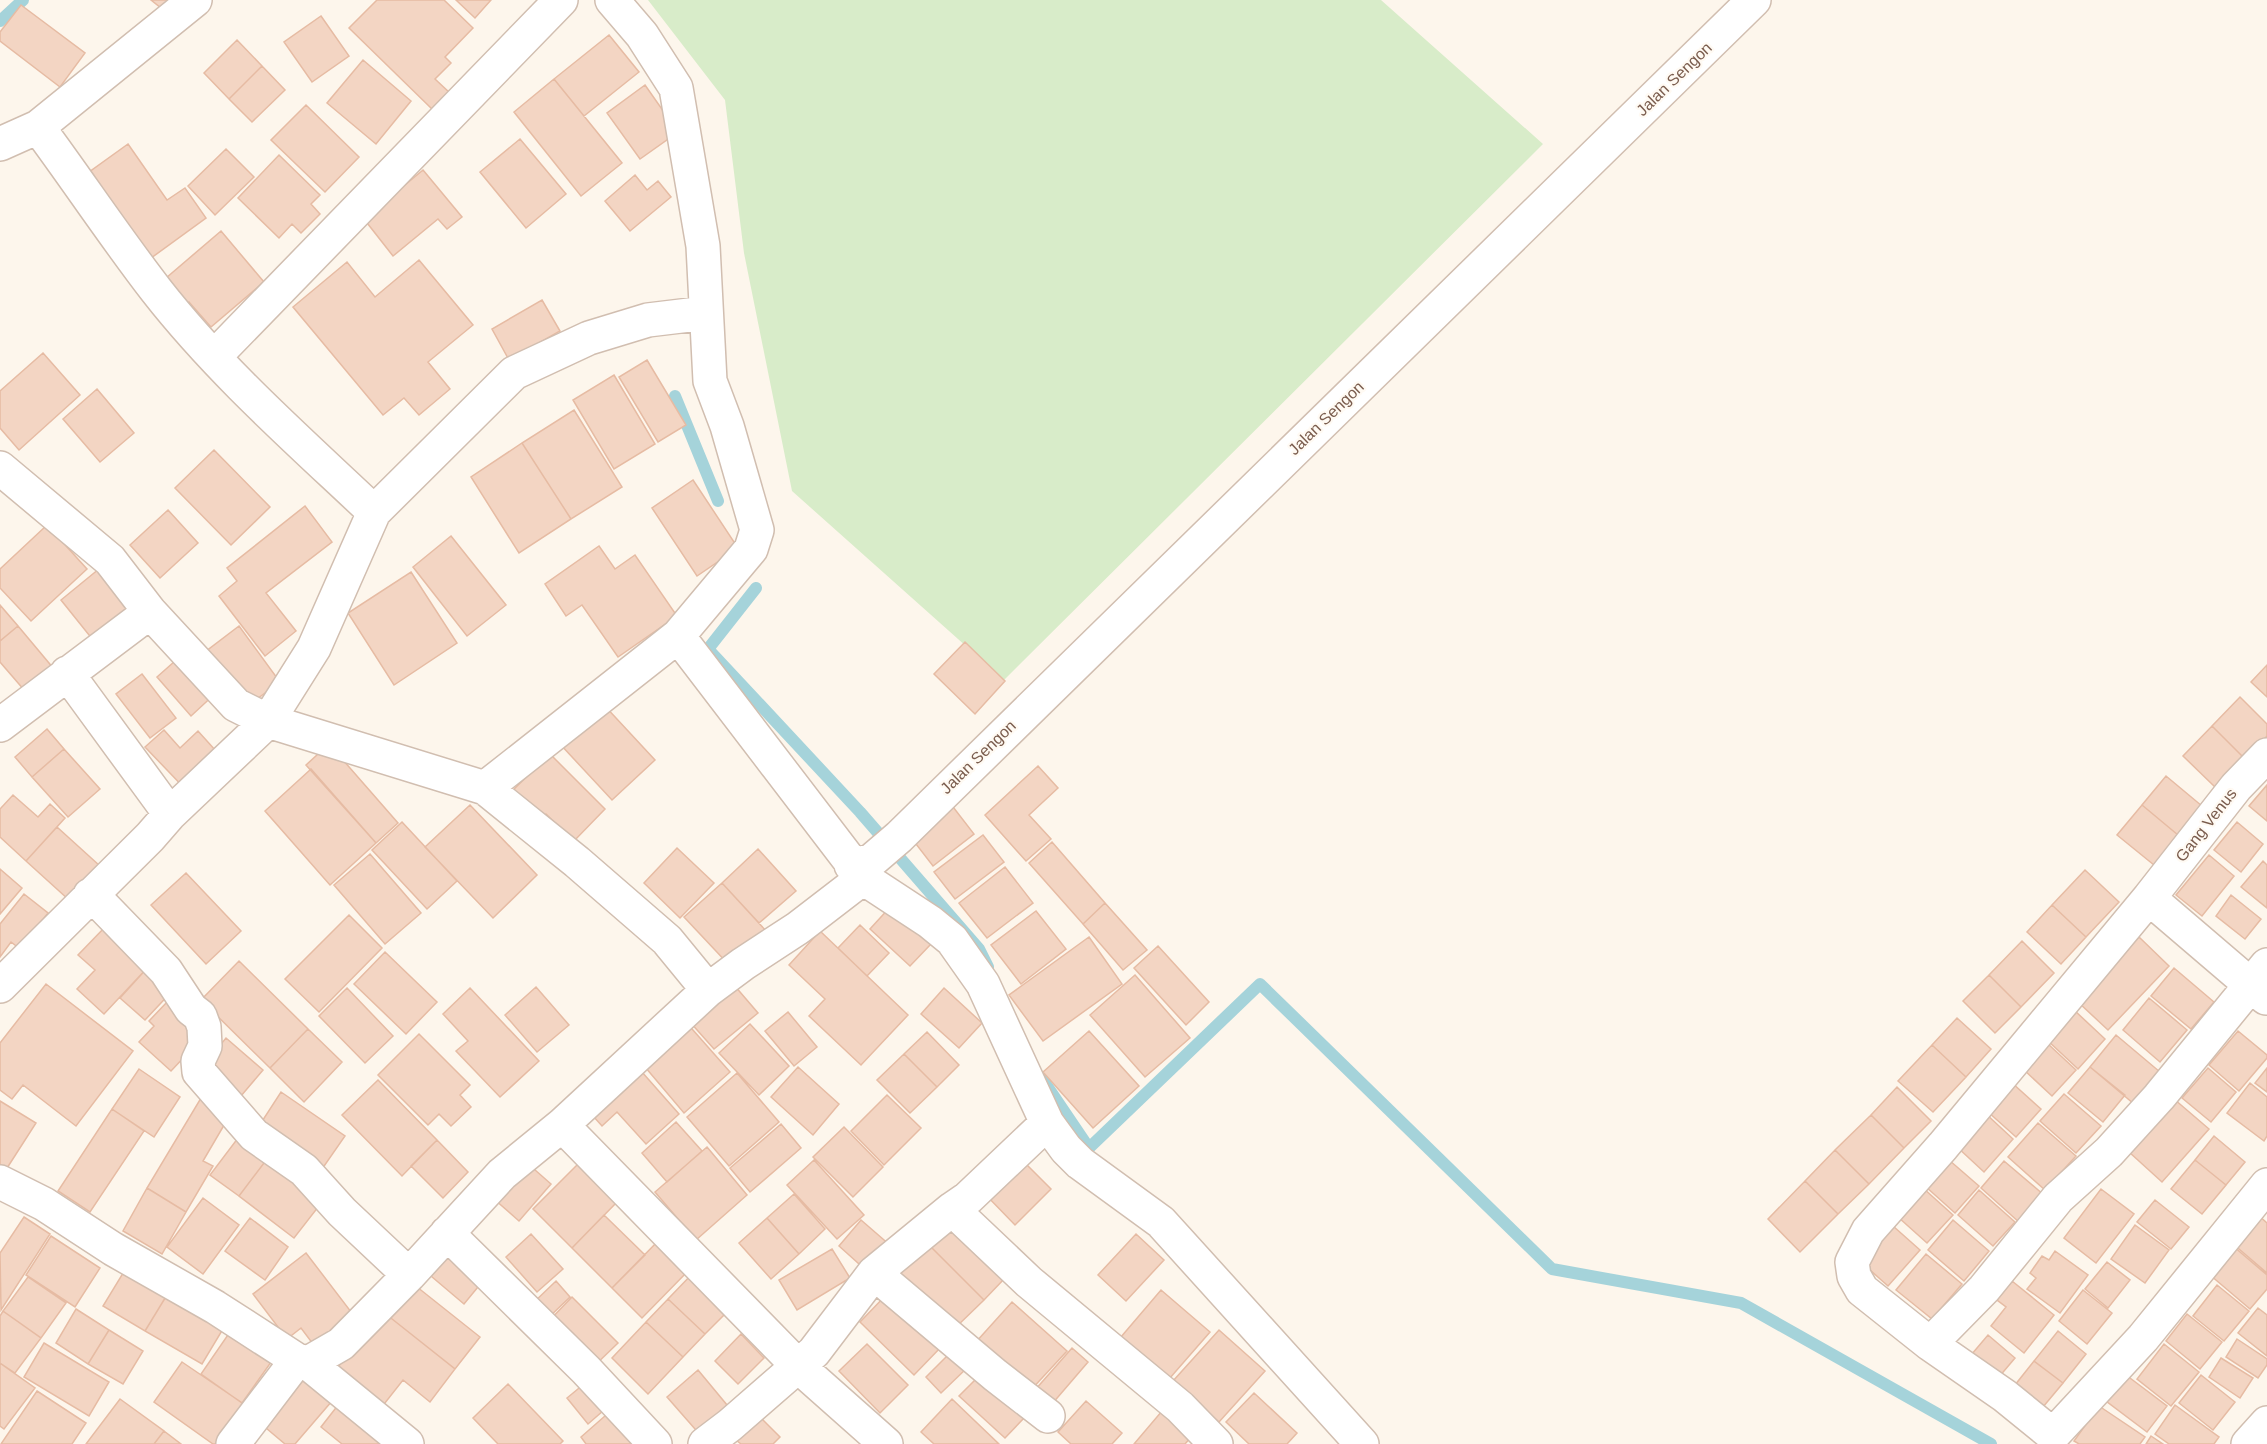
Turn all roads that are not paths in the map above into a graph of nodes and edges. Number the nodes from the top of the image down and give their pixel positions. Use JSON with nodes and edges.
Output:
{"nodes":[{"id":1,"x":195,"y":0,"type":"edge"},
{"id":2,"x":561,"y":0,"type":"edge"},
{"id":3,"x":612,"y":0,"type":"edge"},
{"id":4,"x":1754,"y":0,"type":"edge"},
{"id":5,"x":38,"y":127,"type":"junction"},
{"id":6,"x":0,"y":144,"type":"edge"},
{"id":7,"x":706,"y":313,"type":"junction"},
{"id":8,"x":214,"y":357,"type":"junction"},
{"id":9,"x":0,"y":468,"type":"edge"},
{"id":10,"x":374,"y":512,"type":"junction"},
{"id":11,"x":150,"y":612,"type":"junction"},
{"id":12,"x":678,"y":636,"type":"junction"},
{"id":13,"x":68,"y":674,"type":"junction"},
{"id":14,"x":268,"y":721,"type":"junction"},
{"id":15,"x":0,"y":725,"type":"edge"},
{"id":16,"x":2267,"y":755,"type":"edge"},
{"id":17,"x":485,"y":788,"type":"junction"},
{"id":18,"x":170,"y":814,"type":"junction"},
{"id":19,"x":862,"y":868,"type":"junction"},
{"id":20,"x":90,"y":895,"type":"junction"},
{"id":21,"x":2149,"y":898,"type":"junction"},
{"id":22,"x":2261,"y":984,"type":"edge"},
{"id":23,"x":0,"y":986,"type":"edge"},
{"id":24,"x":708,"y":990,"type":"junction"},
{"id":25,"x":1047,"y":1123,"type":"junction"},
{"id":26,"x":562,"y":1125,"type":"junction"},
{"id":27,"x":0,"y":1182,"type":"edge"},
{"id":28,"x":2267,"y":1185,"type":"edge"},
{"id":29,"x":952,"y":1209,"type":"junction"},
{"id":30,"x":447,"y":1233,"type":"junction"},
{"id":31,"x":874,"y":1273,"type":"junction"},
{"id":32,"x":409,"y":1275,"type":"junction"},
{"id":33,"x":1930,"y":1344,"type":"junction"},
{"id":34,"x":303,"y":1362,"type":"junction"},
{"id":35,"x":798,"y":1366,"type":"junction"},
{"id":36,"x":1048,"y":1416,"type":"dead end"},
{"id":37,"x":2267,"y":1423,"type":"edge"},
{"id":38,"x":2058,"y":1440,"type":"edge"},
{"id":39,"x":232,"y":1444,"type":"edge"},
{"id":40,"x":407,"y":1444,"type":"edge"},
{"id":41,"x":655,"y":1444,"type":"edge"},
{"id":42,"x":705,"y":1444,"type":"edge"},
{"id":43,"x":886,"y":1444,"type":"edge"},
{"id":44,"x":1216,"y":1444,"type":"edge"},
{"id":45,"x":1362,"y":1444,"type":"edge"},
{"id":46,"x":2248,"y":1444,"type":"edge"}],
"edges":[{"from":1,"to":5,"type":"street"},
{"from":2,"to":8,"type":"street"},
{"from":3,"to":7,"type":"street"},
{"from":4,"to":19,"type":"street","name":"Jalan Sengon"},
{"from":5,"to":6,"type":"street"},
{"from":5,"to":8,"type":"street"},
{"from":7,"to":10,"type":"street"},
{"from":7,"to":12,"type":"street"},
{"from":8,"to":10,"type":"street"},
{"from":9,"to":11,"type":"street"},
{"from":10,"to":14,"type":"street"},
{"from":11,"to":13,"type":"street"},
{"from":11,"to":14,"type":"street"},
{"from":12,"to":17,"type":"street"},
{"from":12,"to":19,"type":"street"},
{"from":13,"to":15,"type":"street"},
{"from":13,"to":18,"type":"street"},
{"from":14,"to":17,"type":"street"},
{"from":14,"to":18,"type":"street"},
{"from":16,"to":21,"type":"street","name":"Gang Venus"},
{"from":17,"to":24,"type":"street"},
{"from":18,"to":20,"type":"street"},
{"from":19,"to":24,"type":"street","name":"Jalan Sengon"},
{"from":19,"to":25,"type":"street"},
{"from":20,"to":23,"type":"street"},
{"from":20,"to":32,"type":"street"},
{"from":21,"to":22,"type":"street"},
{"from":21,"to":33,"type":"street","name":"Gang Venus"},
{"from":22,"to":33,"type":"street"},
{"from":24,"to":26,"type":"street","name":"Jalan Sengon"},
{"from":25,"to":29,"type":"street"},
{"from":25,"to":45,"type":"street"},
{"from":26,"to":30,"type":"street","name":"Jalan Sengon"},
{"from":26,"to":35,"type":"street"},
{"from":27,"to":34,"type":"street"},
{"from":28,"to":38,"type":"street"},
{"from":29,"to":31,"type":"street"},
{"from":29,"to":44,"type":"street"},
{"from":30,"to":32,"type":"street","name":"Jalan Sengon"},
{"from":30,"to":41,"type":"street"},
{"from":31,"to":35,"type":"street"},
{"from":31,"to":36,"type":"street"},
{"from":32,"to":34,"type":"street","name":"Jalan Sengon"},
{"from":33,"to":38,"type":"street","name":"Gang Venus"},
{"from":34,"to":39,"type":"street"},
{"from":34,"to":40,"type":"street"},
{"from":35,"to":42,"type":"street"},
{"from":35,"to":43,"type":"street"},
{"from":37,"to":46,"type":"street"}]}
